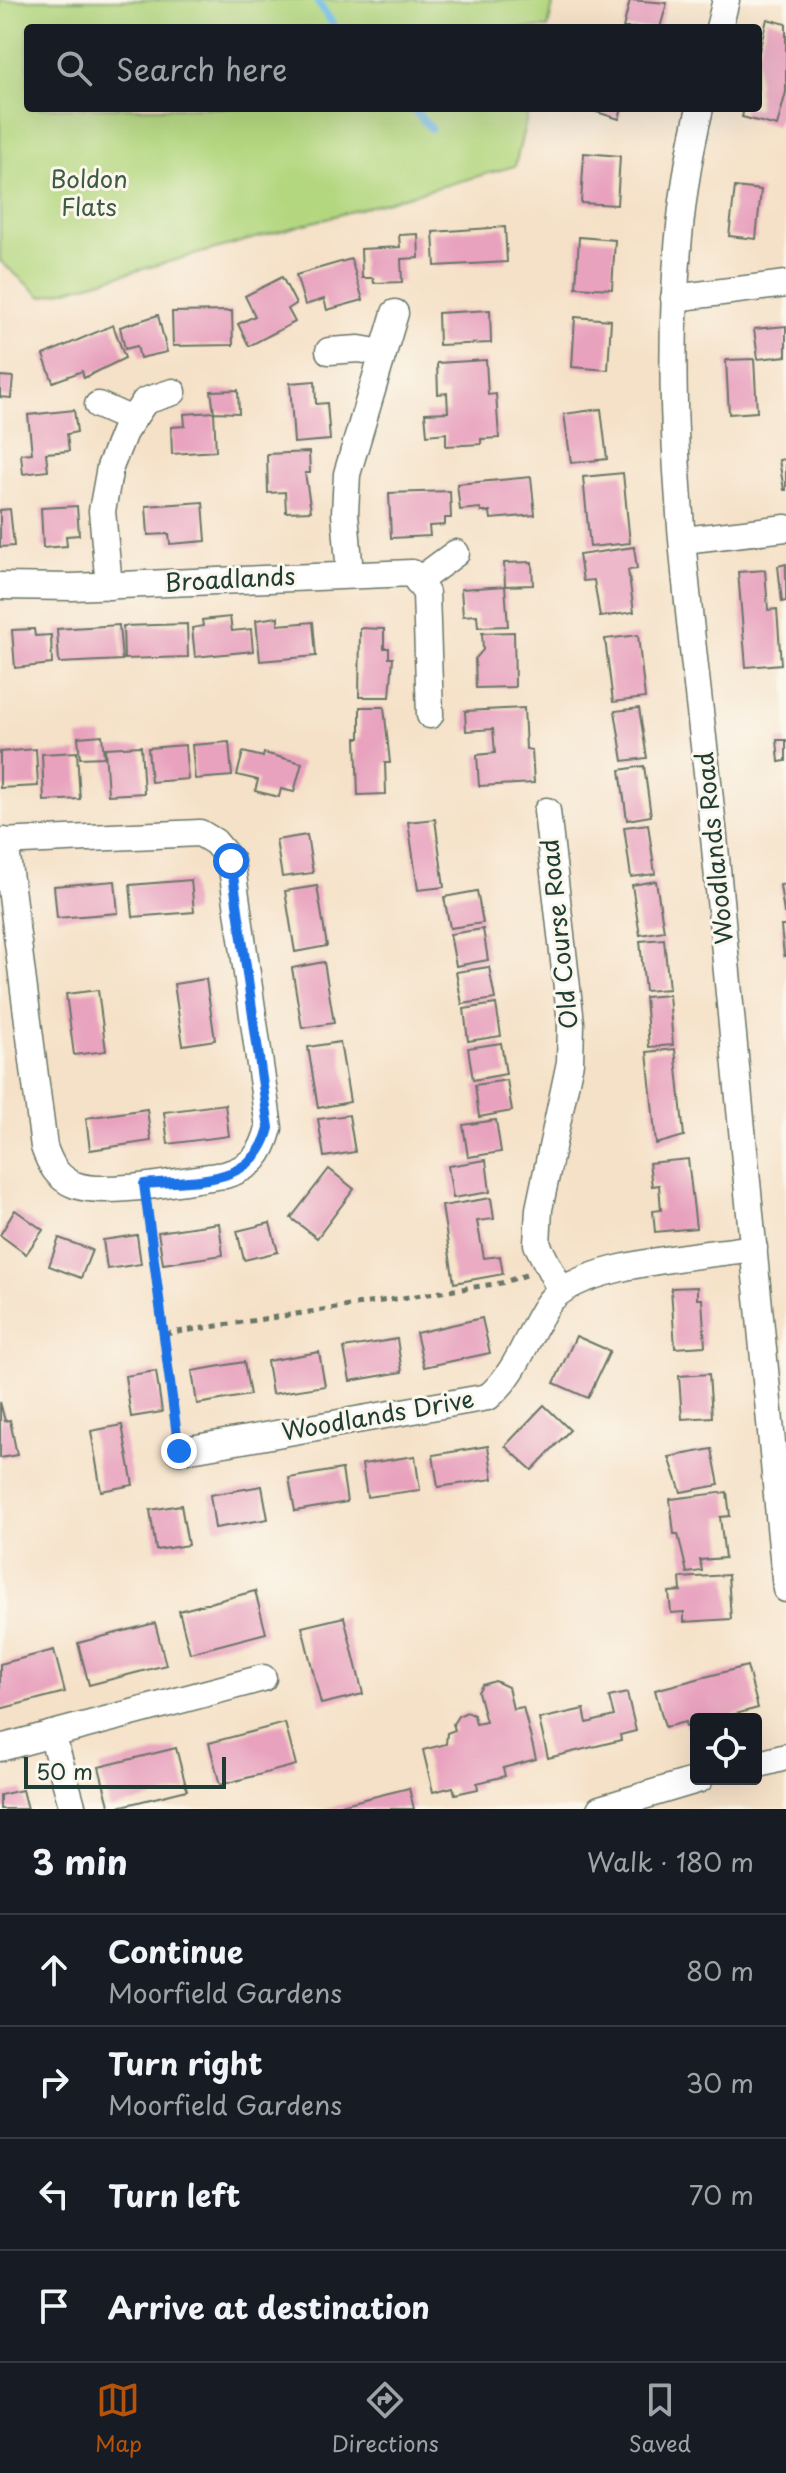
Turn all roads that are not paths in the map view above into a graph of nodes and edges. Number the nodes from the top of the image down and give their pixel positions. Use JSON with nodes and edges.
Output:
{"nodes":[{"id":1,"x":726,"y":0,"type":"edge"},
{"id":2,"x":720,"y":24,"type":"edge"},
{"id":3,"x":699,"y":112,"type":"edge"},
{"id":4,"x":786,"y":284,"type":"edge"},
{"id":5,"x":674,"y":298,"type":"junction"},
{"id":6,"x":395,"y":313,"type":"dead end"},
{"id":7,"x":329,"y":351,"type":"dead end"},
{"id":8,"x":383,"y":353,"type":"junction"},
{"id":9,"x":173,"y":392,"type":"dead end"},
{"id":10,"x":98,"y":405,"type":"dead end"},
{"id":11,"x":132,"y":420,"type":"junction"},
{"id":12,"x":786,"y":528,"type":"edge"},
{"id":13,"x":684,"y":540,"type":"junction"},
{"id":14,"x":456,"y":553,"type":"dead end"},
{"id":15,"x":350,"y":575,"type":"junction"},
{"id":16,"x":418,"y":581,"type":"junction"},
{"id":17,"x":0,"y":586,"type":"edge"},
{"id":18,"x":109,"y":586,"type":"junction"},
{"id":19,"x":430,"y":715,"type":"dead end"},
{"id":20,"x":547,"y":811,"type":"dead end"},
{"id":21,"x":3,"y":841,"type":"edge"},
{"id":22,"x":754,"y":1248,"type":"junction"},
{"id":23,"x":553,"y":1278,"type":"junction"},
{"id":24,"x":179,"y":1451,"type":"road end"},
{"id":25,"x":786,"y":1589,"type":"edge"},
{"id":26,"x":263,"y":1678,"type":"dead end"},
{"id":27,"x":52,"y":1734,"type":"junction"},
{"id":28,"x":0,"y":1748,"type":"edge"},
{"id":29,"x":786,"y":1757,"type":"edge"},
{"id":30,"x":762,"y":1763,"type":"edge"},
{"id":31,"x":690,"y":1782,"type":"edge"},
{"id":32,"x":73,"y":1809,"type":"edge"},
{"id":33,"x":600,"y":1809,"type":"edge"}],
"edges":[{"from":1,"to":2,"type":"street"},
{"from":3,"to":5,"type":"street","name":"Woodlands Road"},
{"from":4,"to":5,"type":"street"},
{"from":5,"to":13,"type":"street","name":"Woodlands Road"},
{"from":6,"to":8,"type":"street"},
{"from":7,"to":8,"type":"street"},
{"from":8,"to":15,"type":"street"},
{"from":9,"to":11,"type":"street"},
{"from":10,"to":11,"type":"street"},
{"from":11,"to":18,"type":"street"},
{"from":12,"to":13,"type":"street"},
{"from":13,"to":22,"type":"street","name":"Woodlands Road"},
{"from":14,"to":16,"type":"street"},
{"from":15,"to":16,"type":"street","name":"Broadlands"},
{"from":15,"to":18,"type":"street","name":"Broadlands"},
{"from":16,"to":19,"type":"street"},
{"from":17,"to":18,"type":"street","name":"Broadlands"},
{"from":20,"to":23,"type":"street","name":"Old Course Road"},
{"from":21,"to":21,"type":"street"},
{"from":22,"to":23,"type":"street"},
{"from":22,"to":25,"type":"street","name":"Woodlands Road"},
{"from":23,"to":24,"type":"street","name":"Woodlands Drive"},
{"from":26,"to":27,"type":"street"},
{"from":27,"to":28,"type":"street"},
{"from":27,"to":32,"type":"street"},
{"from":29,"to":30,"type":"street"},
{"from":31,"to":33,"type":"street"}]}
